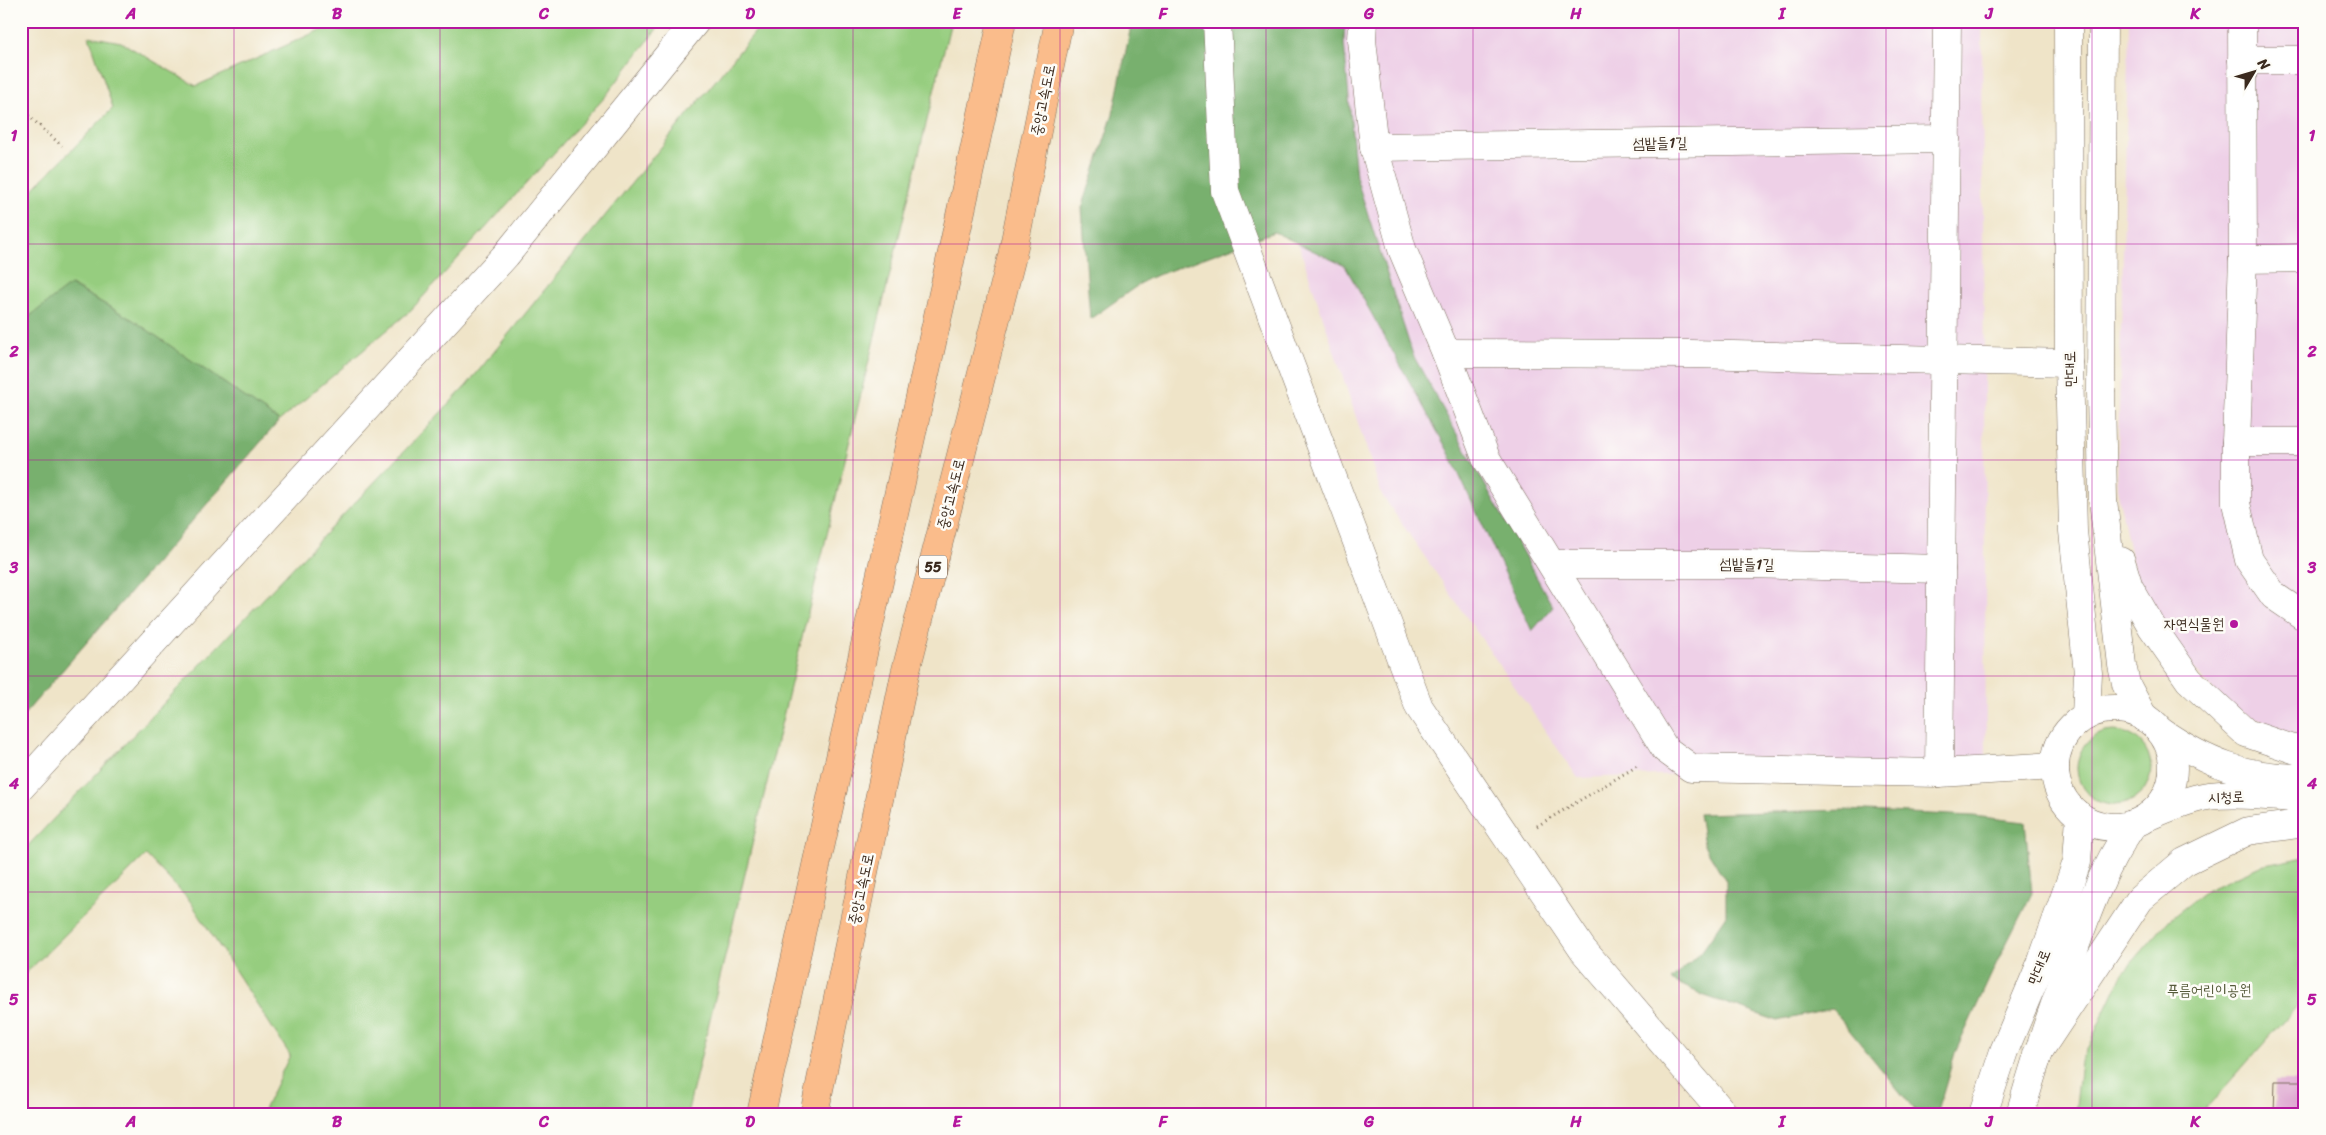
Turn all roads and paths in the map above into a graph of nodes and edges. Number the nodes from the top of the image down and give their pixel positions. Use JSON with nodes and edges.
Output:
{"nodes":[{"id":1,"x":696,"y":21,"type":"edge"},
{"id":2,"x":1002,"y":21,"type":"edge"},
{"id":3,"x":1059,"y":21,"type":"edge"},
{"id":4,"x":1216,"y":21,"type":"edge"},
{"id":5,"x":1364,"y":21,"type":"edge"},
{"id":6,"x":1947,"y":21,"type":"edge"},
{"id":7,"x":2068,"y":21,"type":"edge"},
{"id":8,"x":2102,"y":21,"type":"edge"},
{"id":9,"x":2242,"y":21,"type":"edge"},
{"id":10,"x":2242,"y":60,"type":"junction"},
{"id":11,"x":2305,"y":60,"type":"edge"},
{"id":12,"x":21,"y":109,"type":"edge"},
{"id":13,"x":1946,"y":139,"type":"junction"},
{"id":14,"x":62,"y":146,"type":"dead end"},
{"id":15,"x":1374,"y":148,"type":"junction"},
{"id":16,"x":2305,"y":258,"type":"edge"},
{"id":17,"x":2244,"y":259,"type":"junction"},
{"id":18,"x":1446,"y":353,"type":"junction"},
{"id":19,"x":1944,"y":360,"type":"junction"},
{"id":20,"x":2070,"y":363,"type":"junction"},
{"id":21,"x":2236,"y":442,"type":"junction"},
{"id":22,"x":2305,"y":442,"type":"edge"},
{"id":23,"x":2104,"y":500,"type":"junction"},
{"id":24,"x":1552,"y":564,"type":"junction"},
{"id":25,"x":1941,"y":569,"type":"junction"},
{"id":26,"x":2305,"y":616,"type":"edge"},
{"id":27,"x":2086,"y":716,"type":"junction"},
{"id":28,"x":2152,"y":724,"type":"junction"},
{"id":29,"x":1665,"y":749,"type":"junction"},
{"id":30,"x":2305,"y":754,"type":"edge"},
{"id":31,"x":2055,"y":766,"type":"junction"},
{"id":32,"x":1939,"y":773,"type":"junction"},
{"id":33,"x":2305,"y":778,"type":"edge"},
{"id":34,"x":21,"y":787,"type":"edge"},
{"id":35,"x":2305,"y":799,"type":"edge"},
{"id":36,"x":2080,"y":816,"type":"junction"},
{"id":37,"x":2141,"y":820,"type":"junction"},
{"id":38,"x":2305,"y":823,"type":"edge"},
{"id":39,"x":1510,"y":842,"type":"junction"},
{"id":40,"x":2037,"y":1054,"type":"junction"},
{"id":41,"x":761,"y":1114,"type":"edge"},
{"id":42,"x":814,"y":1114,"type":"edge"},
{"id":43,"x":1724,"y":1114,"type":"edge"},
{"id":44,"x":1983,"y":1114,"type":"edge"},
{"id":45,"x":2020,"y":1114,"type":"edge"}],
"edges":[{"from":1,"to":34,"type":"street"},
{"from":2,"to":41,"type":"highway"},
{"from":3,"to":42,"type":"highway","name":"중앙고속도로","number":"55"},
{"from":4,"to":39,"type":"street"},
{"from":5,"to":15,"type":"street"},
{"from":6,"to":13,"type":"street"},
{"from":7,"to":20,"type":"street","name":"만대로"},
{"from":8,"to":23,"type":"street"},
{"from":9,"to":10,"type":"street"},
{"from":10,"to":11,"type":"street"},
{"from":10,"to":17,"type":"street"},
{"from":12,"to":14,"type":"path"},
{"from":13,"to":15,"type":"street","name":"섬밭들1길"},
{"from":13,"to":19,"type":"street"},
{"from":15,"to":18,"type":"street"},
{"from":16,"to":17,"type":"street"},
{"from":17,"to":21,"type":"street"},
{"from":18,"to":19,"type":"street"},
{"from":18,"to":24,"type":"street"},
{"from":19,"to":20,"type":"street"},
{"from":19,"to":25,"type":"street"},
{"from":20,"to":27,"type":"street","name":"만대로"},
{"from":21,"to":22,"type":"street"},
{"from":21,"to":26,"type":"street"},
{"from":23,"to":28,"type":"street","name":"만대로"},
{"from":23,"to":30,"type":"street"},
{"from":24,"to":25,"type":"street","name":"섬밭들1길"},
{"from":24,"to":29,"type":"street"},
{"from":25,"to":32,"type":"street"},
{"from":27,"to":28,"type":"street"},
{"from":27,"to":31,"type":"street"},
{"from":28,"to":33,"type":"street","name":"시청로"},
{"from":28,"to":37,"type":"street","name":"만대로"},
{"from":29,"to":32,"type":"street"},
{"from":29,"to":39,"type":"path"},
{"from":31,"to":32,"type":"street"},
{"from":31,"to":36,"type":"street"},
{"from":35,"to":37,"type":"street","name":"시청로"},
{"from":36,"to":37,"type":"street"},
{"from":36,"to":44,"type":"street","name":"만대로"},
{"from":37,"to":40,"type":"street","name":"만대로"},
{"from":38,"to":40,"type":"street"},
{"from":39,"to":43,"type":"street"},
{"from":40,"to":45,"type":"street","name":"만대로"}]}
